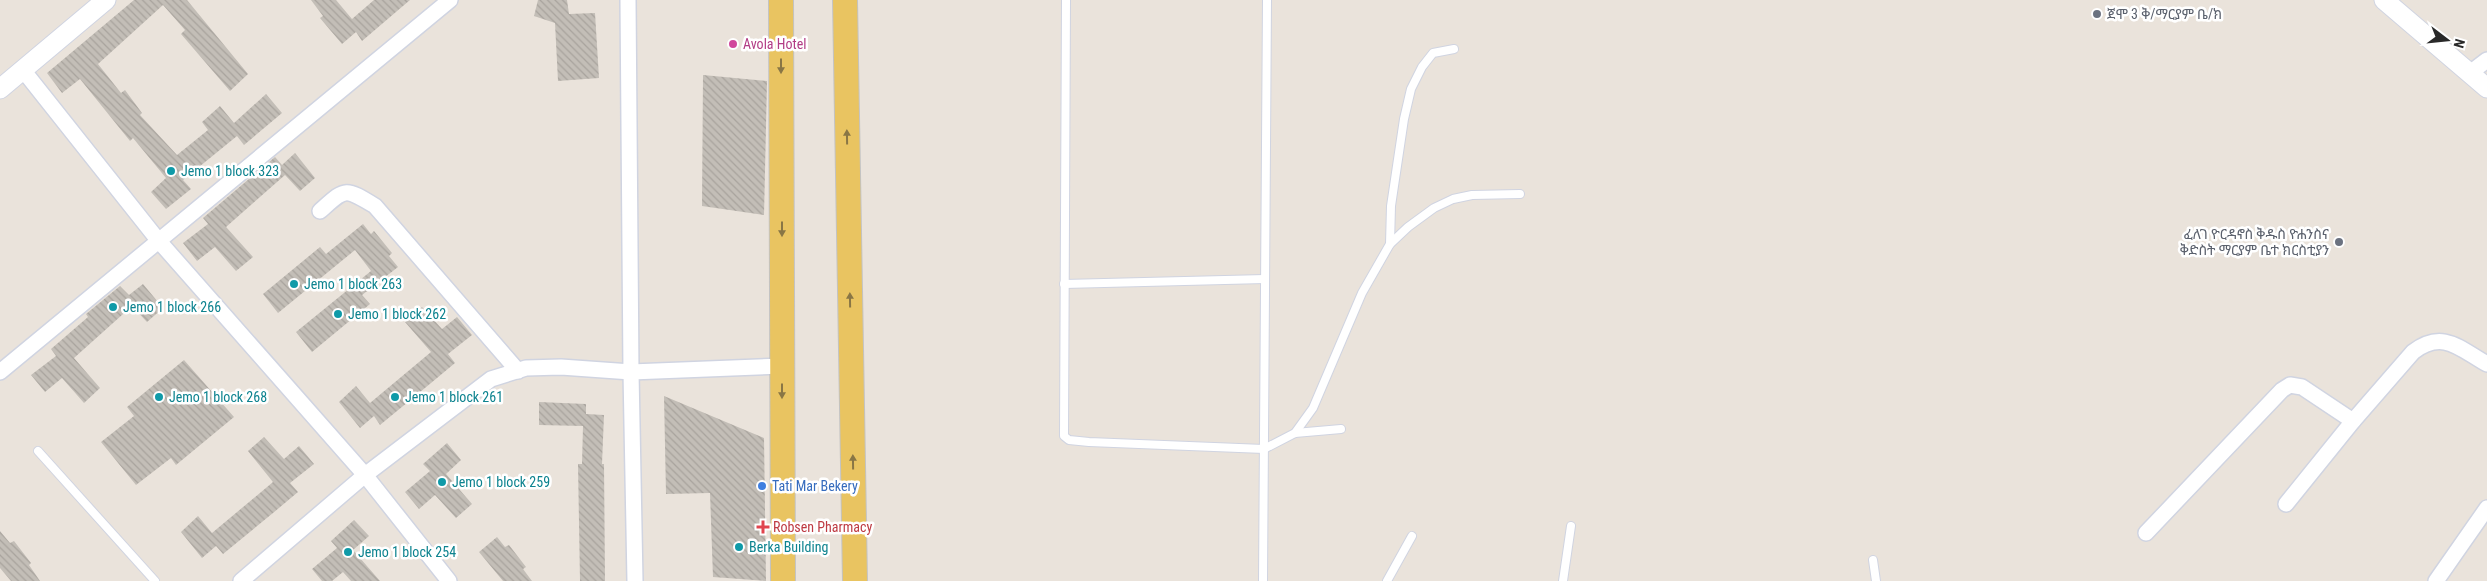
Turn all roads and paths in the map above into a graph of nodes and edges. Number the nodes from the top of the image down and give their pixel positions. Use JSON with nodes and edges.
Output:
{"nodes":[{"id":1,"x":106,"y":0,"type":"edge"},
{"id":2,"x":450,"y":0,"type":"edge"},
{"id":3,"x":628,"y":0,"type":"edge"},
{"id":4,"x":781,"y":0,"type":"edge"},
{"id":5,"x":845,"y":0,"type":"edge"},
{"id":6,"x":1066,"y":0,"type":"edge"},
{"id":7,"x":1267,"y":0,"type":"edge"},
{"id":8,"x":2384,"y":0,"type":"edge"},
{"id":9,"x":1454,"y":49,"type":"dead end"},
{"id":10,"x":2487,"y":60,"type":"edge"},
{"id":11,"x":23,"y":70,"type":"junction"},
{"id":12,"x":2470,"y":72,"type":"junction"},
{"id":13,"x":2487,"y":88,"type":"edge"},
{"id":14,"x":0,"y":89,"type":"edge"},
{"id":15,"x":1520,"y":194,"type":"dead end"},
{"id":16,"x":320,"y":212,"type":"dead end"},
{"id":17,"x":158,"y":240,"type":"junction"},
{"id":18,"x":1390,"y":244,"type":"junction"},
{"id":19,"x":1265,"y":279,"type":"junction"},
{"id":20,"x":1064,"y":284,"type":"junction"},
{"id":21,"x":2487,"y":364,"type":"edge"},
{"id":22,"x":782,"y":366,"type":"junction"},
{"id":23,"x":518,"y":371,"type":"junction"},
{"id":24,"x":0,"y":372,"type":"edge"},
{"id":25,"x":631,"y":372,"type":"junction"},
{"id":26,"x":2353,"y":421,"type":"junction"},
{"id":27,"x":1341,"y":429,"type":"dead end"},
{"id":28,"x":1295,"y":433,"type":"junction"},
{"id":29,"x":1264,"y":449,"type":"junction"},
{"id":30,"x":38,"y":451,"type":"dead end"},
{"id":31,"x":365,"y":475,"type":"junction"},
{"id":32,"x":2286,"y":504,"type":"dead end"},
{"id":33,"x":2487,"y":508,"type":"edge"},
{"id":34,"x":1571,"y":526,"type":"dead end"},
{"id":35,"x":2146,"y":533,"type":"dead end"},
{"id":36,"x":1412,"y":536,"type":"dead end"},
{"id":37,"x":1873,"y":560,"type":"dead end"},
{"id":38,"x":154,"y":581,"type":"edge"},
{"id":39,"x":241,"y":581,"type":"edge"},
{"id":40,"x":448,"y":581,"type":"edge"},
{"id":41,"x":636,"y":581,"type":"edge"},
{"id":42,"x":783,"y":581,"type":"edge"},
{"id":43,"x":855,"y":581,"type":"edge"},
{"id":44,"x":1263,"y":581,"type":"edge"},
{"id":45,"x":1387,"y":581,"type":"edge"},
{"id":46,"x":1564,"y":581,"type":"edge"},
{"id":47,"x":1876,"y":581,"type":"edge"},
{"id":48,"x":2436,"y":581,"type":"edge"}],
"edges":[{"from":1,"to":11,"type":"street"},
{"from":2,"to":17,"type":"street"},
{"from":3,"to":25,"type":"street"},
{"from":4,"to":22,"type":"main road","one_way":true},
{"from":43,"to":5,"type":"main road","one_way":true},
{"from":6,"to":20,"type":"lane"},
{"from":7,"to":19,"type":"lane"},
{"from":8,"to":12,"type":"street"},
{"from":9,"to":18,"type":"lane"},
{"from":10,"to":12,"type":"street"},
{"from":11,"to":14,"type":"street"},
{"from":11,"to":17,"type":"street"},
{"from":12,"to":13,"type":"street"},
{"from":15,"to":18,"type":"lane"},
{"from":16,"to":23,"type":"street"},
{"from":17,"to":24,"type":"street"},
{"from":17,"to":31,"type":"street"},
{"from":18,"to":28,"type":"lane"},
{"from":19,"to":20,"type":"lane"},
{"from":19,"to":29,"type":"lane"},
{"from":20,"to":29,"type":"lane"},
{"from":21,"to":26,"type":"street"},
{"from":22,"to":25,"type":"street"},
{"from":22,"to":42,"type":"main road","one_way":true},
{"from":23,"to":25,"type":"street"},
{"from":23,"to":31,"type":"street"},
{"from":25,"to":41,"type":"street"},
{"from":26,"to":32,"type":"street"},
{"from":26,"to":35,"type":"street"},
{"from":27,"to":28,"type":"lane"},
{"from":28,"to":29,"type":"lane"},
{"from":29,"to":44,"type":"lane"},
{"from":30,"to":38,"type":"lane"},
{"from":31,"to":39,"type":"street"},
{"from":31,"to":40,"type":"street"},
{"from":33,"to":48,"type":"street"},
{"from":34,"to":46,"type":"lane"},
{"from":36,"to":45,"type":"lane"},
{"from":37,"to":47,"type":"lane"}]}
